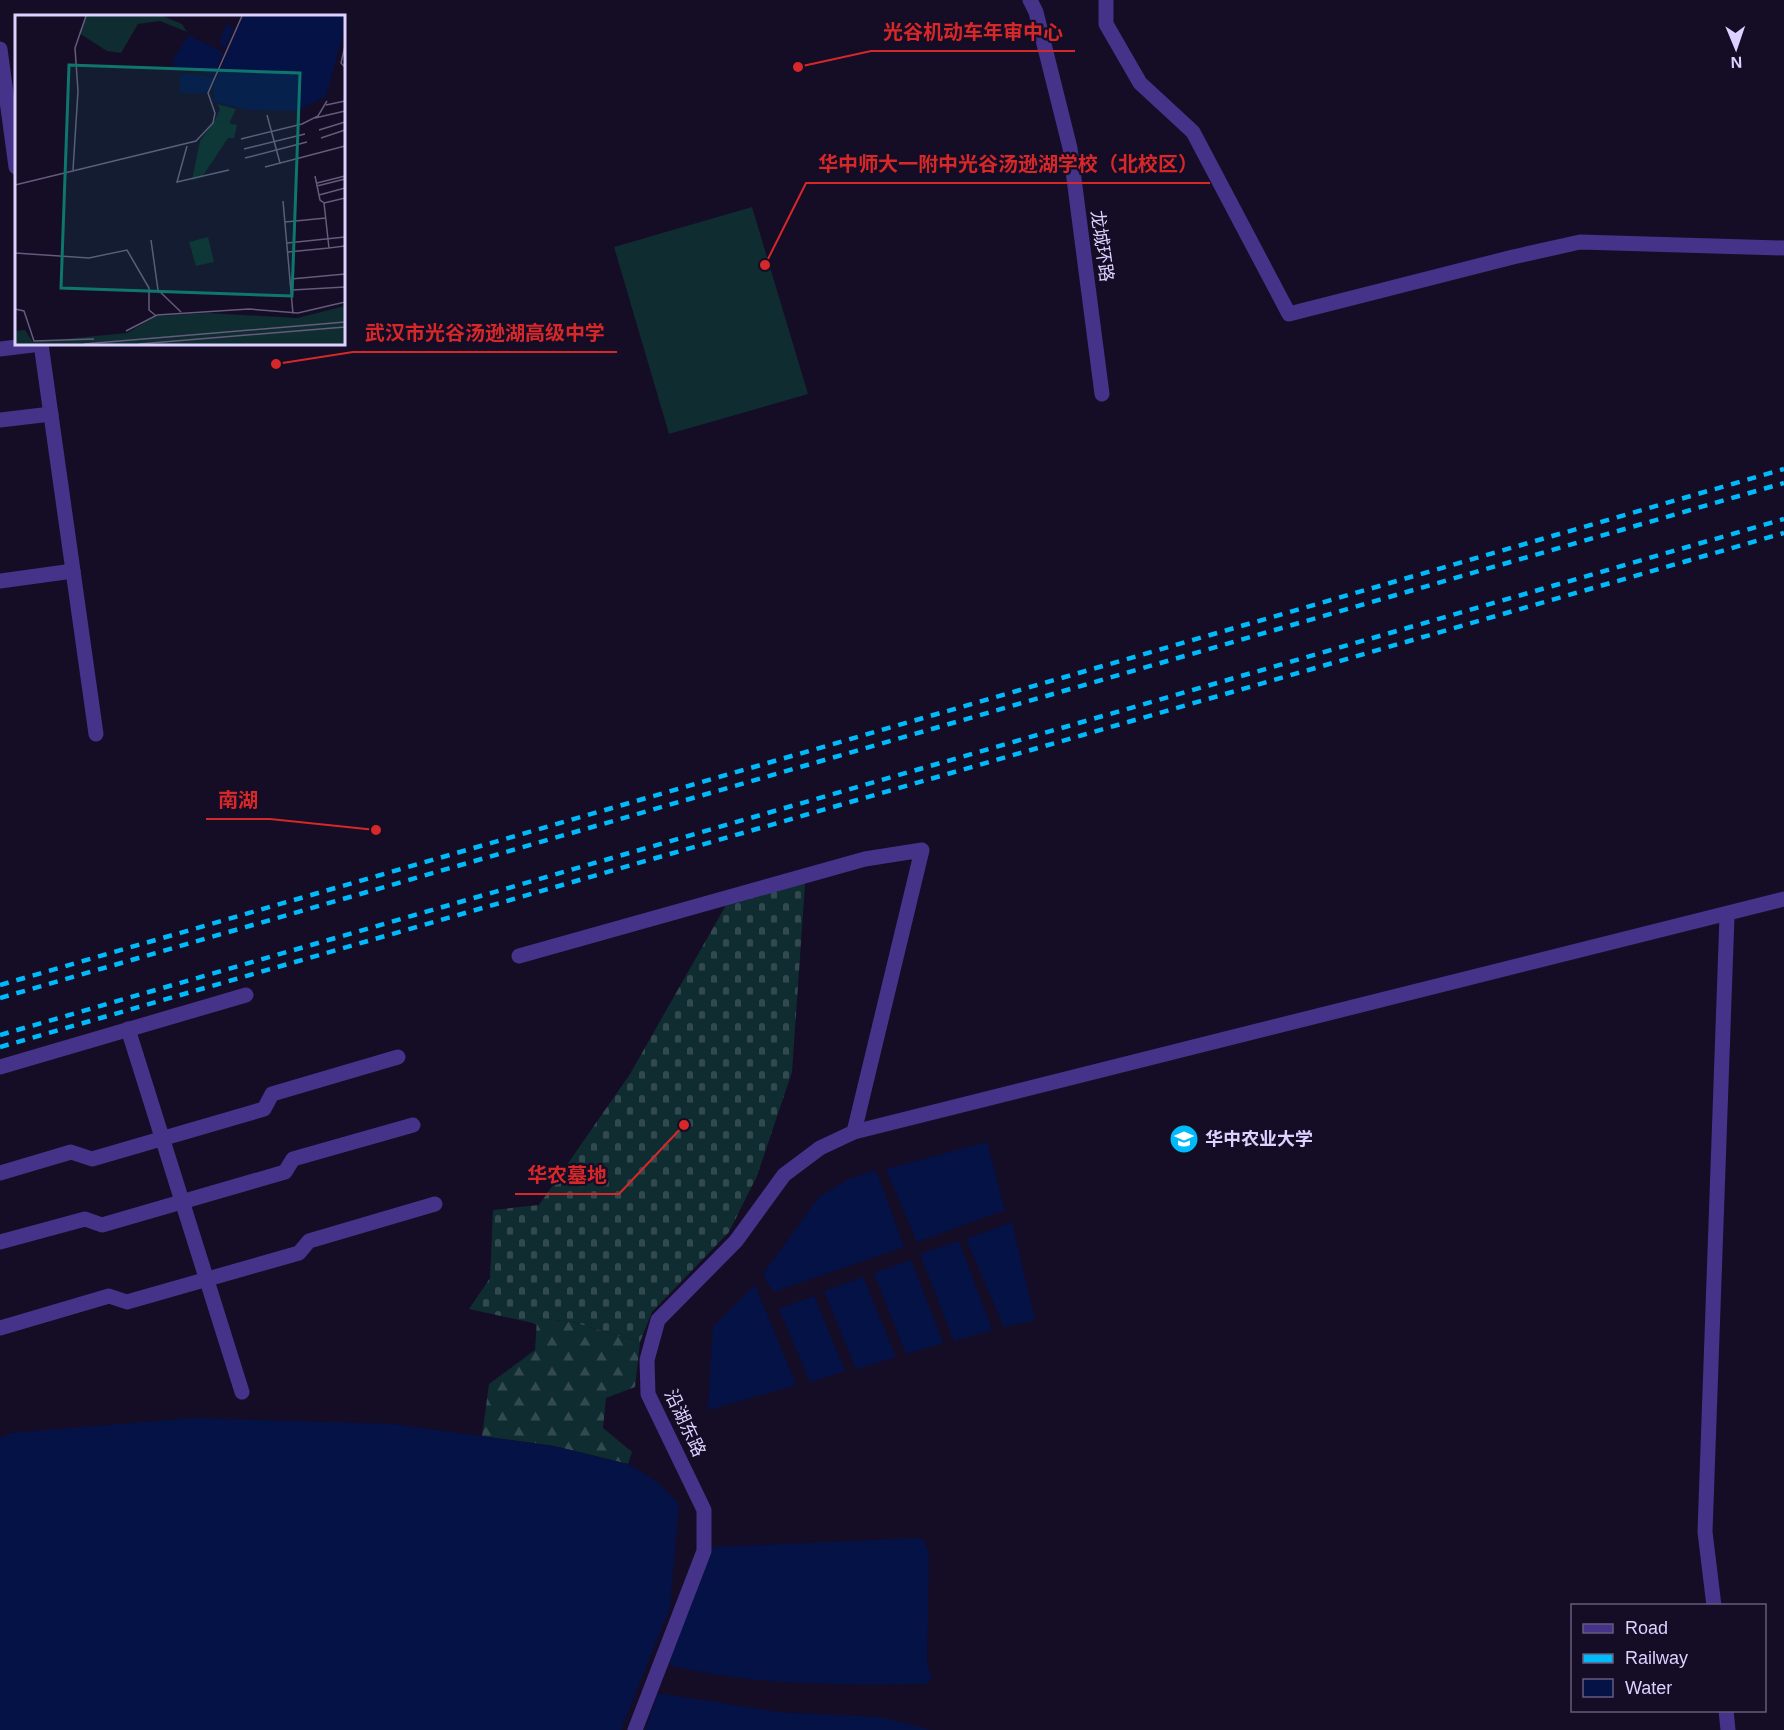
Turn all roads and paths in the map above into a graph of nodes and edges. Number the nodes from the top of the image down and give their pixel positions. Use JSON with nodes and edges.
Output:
{"nodes":[{"id":1,"x":1030,"y":0,"type":"edge"},
{"id":2,"x":1106,"y":0,"type":"edge"},
{"id":3,"x":0,"y":50,"type":"edge"},
{"id":4,"x":6,"y":138,"type":"edge"},
{"id":5,"x":15,"y":164,"type":"edge"},
{"id":6,"x":1784,"y":248,"type":"edge"},
{"id":7,"x":34,"y":345,"type":"edge"},
{"id":8,"x":41,"y":345,"type":"edge"},
{"id":9,"x":0,"y":350,"type":"edge"},
{"id":10,"x":1102,"y":394,"type":"dead end"},
{"id":11,"x":51,"y":414,"type":"junction"},
{"id":12,"x":0,"y":420,"type":"edge"},
{"id":13,"x":73,"y":571,"type":"junction"},
{"id":14,"x":0,"y":581,"type":"edge"},
{"id":15,"x":96,"y":734,"type":"dead end"},
{"id":16,"x":1784,"y":899,"type":"edge"},
{"id":17,"x":1726,"y":916,"type":"junction"},
{"id":18,"x":519,"y":956,"type":"dead end"},
{"id":19,"x":246,"y":995,"type":"dead end"},
{"id":20,"x":128,"y":1029,"type":"junction"},
{"id":21,"x":398,"y":1057,"type":"dead end"},
{"id":22,"x":0,"y":1067,"type":"edge"},
{"id":23,"x":413,"y":1125,"type":"dead end"},
{"id":24,"x":854,"y":1132,"type":"junction"},
{"id":25,"x":163,"y":1139,"type":"junction"},
{"id":26,"x":0,"y":1173,"type":"edge"},
{"id":27,"x":183,"y":1202,"type":"junction"},
{"id":28,"x":435,"y":1204,"type":"dead end"},
{"id":29,"x":0,"y":1242,"type":"edge"},
{"id":30,"x":207,"y":1279,"type":"junction"},
{"id":31,"x":0,"y":1328,"type":"edge"},
{"id":32,"x":242,"y":1392,"type":"dead end"},
{"id":33,"x":1714,"y":1604,"type":"edge"},
{"id":34,"x":1726,"y":1712,"type":"edge"},
{"id":35,"x":635,"y":1730,"type":"edge"},
{"id":36,"x":1728,"y":1730,"type":"edge"}],
"edges":[{"from":1,"to":10,"type":"street","name":"龙城环路"},
{"from":2,"to":6,"type":"street"},
{"from":3,"to":4,"type":"street"},
{"from":4,"to":5,"type":"street"},
{"from":7,"to":9,"type":"street"},
{"from":8,"to":11,"type":"street"},
{"from":11,"to":12,"type":"street"},
{"from":11,"to":13,"type":"street"},
{"from":13,"to":14,"type":"street"},
{"from":13,"to":15,"type":"street"},
{"from":16,"to":17,"type":"street","name":"沿湖东路"},
{"from":17,"to":24,"type":"street","name":"沿湖东路"},
{"from":17,"to":33,"type":"street"},
{"from":18,"to":24,"type":"street"},
{"from":19,"to":20,"type":"street"},
{"from":20,"to":22,"type":"street"},
{"from":20,"to":25,"type":"street"},
{"from":21,"to":25,"type":"street"},
{"from":23,"to":27,"type":"street"},
{"from":24,"to":35,"type":"street","name":"沿湖东路"},
{"from":25,"to":26,"type":"street"},
{"from":25,"to":27,"type":"street"},
{"from":27,"to":29,"type":"street"},
{"from":27,"to":30,"type":"street"},
{"from":28,"to":30,"type":"street"},
{"from":30,"to":31,"type":"street"},
{"from":30,"to":32,"type":"street"},
{"from":34,"to":36,"type":"street"}]}
